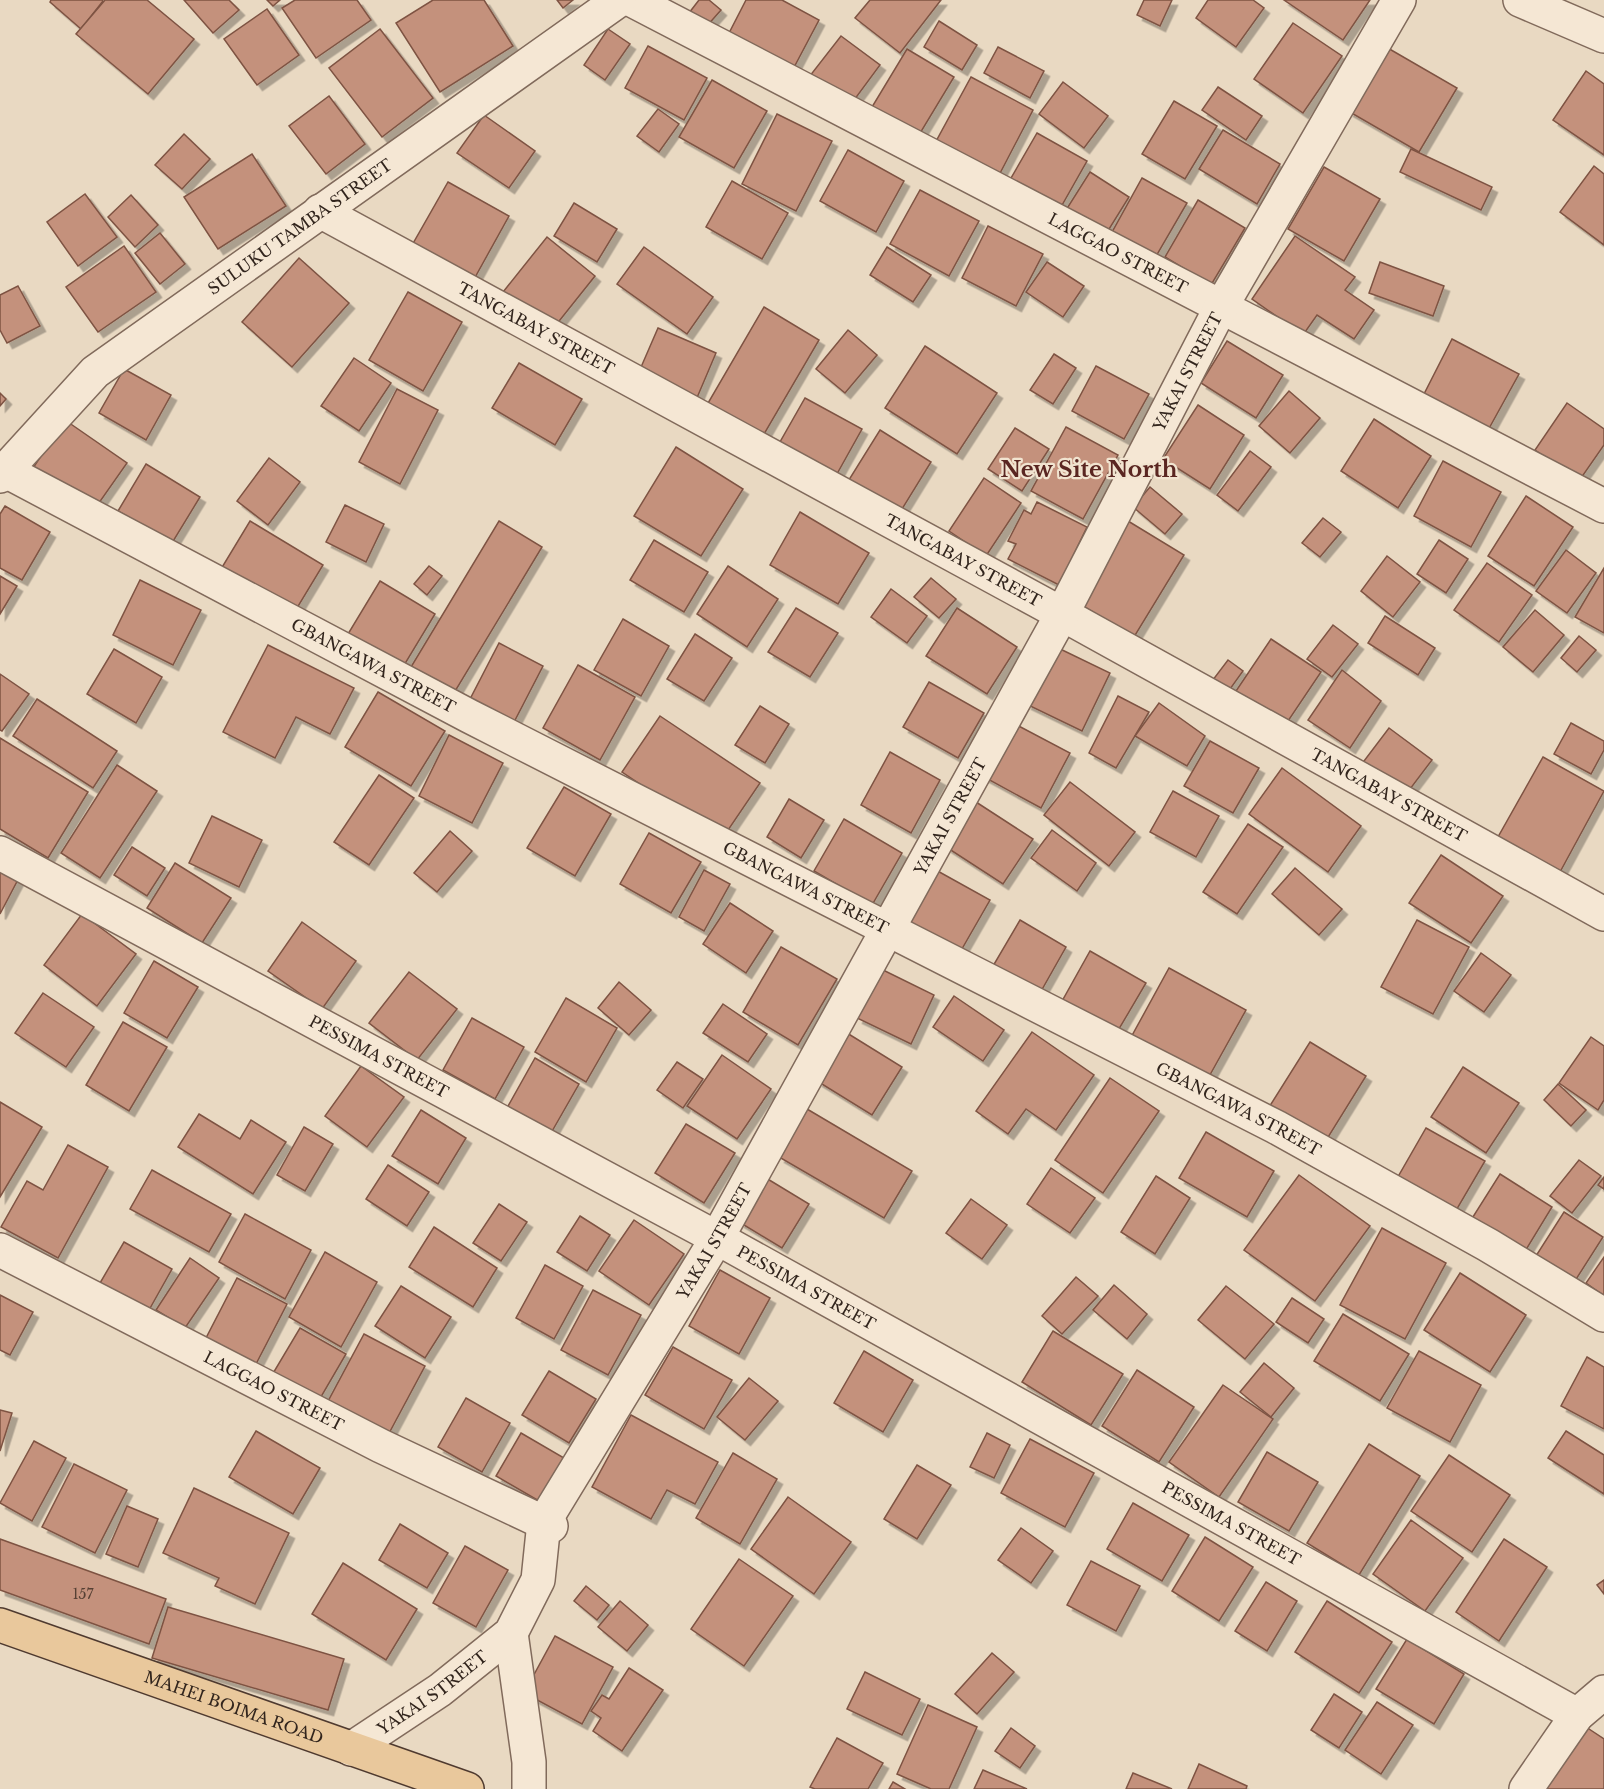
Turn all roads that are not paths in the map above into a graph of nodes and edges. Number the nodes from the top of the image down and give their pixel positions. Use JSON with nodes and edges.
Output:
{"nodes":[{"id":1,"x":619,"y":0,"type":"edge"},
{"id":2,"x":632,"y":0,"type":"edge"},
{"id":3,"x":1399,"y":0,"type":"edge"},
{"id":4,"x":1520,"y":0,"type":"edge"},
{"id":5,"x":1604,"y":36,"type":"edge"},
{"id":6,"x":320,"y":211,"type":"junction"},
{"id":7,"x":1221,"y":307,"type":"junction"},
{"id":8,"x":2,"y":473,"type":"edge"},
{"id":9,"x":1604,"y":506,"type":"edge"},
{"id":10,"x":1062,"y":614,"type":"junction"},
{"id":11,"x":0,"y":853,"type":"edge"},
{"id":12,"x":1604,"y":914,"type":"edge"},
{"id":13,"x":886,"y":930,"type":"junction"},
{"id":14,"x":717,"y":1238,"type":"junction"},
{"id":15,"x":0,"y":1250,"type":"edge"},
{"id":16,"x":1604,"y":1315,"type":"edge"},
{"id":17,"x":547,"y":1524,"type":"junction"},
{"id":18,"x":0,"y":1625,"type":"edge"},
{"id":19,"x":510,"y":1633,"type":"junction"},
{"id":20,"x":1604,"y":1692,"type":"edge"},
{"id":21,"x":1576,"y":1715,"type":"junction"},
{"id":22,"x":351,"y":1749,"type":"junction"},
{"id":23,"x":467,"y":1789,"type":"edge"},
{"id":24,"x":529,"y":1789,"type":"edge"},
{"id":25,"x":1526,"y":1789,"type":"edge"}],
"edges":[{"from":1,"to":6,"type":"street","name":"SULUKU TAMBA STREET"},
{"from":2,"to":7,"type":"street","name":"LAGGAO STREET"},
{"from":3,"to":7,"type":"street","name":"YAKAI STREET"},
{"from":4,"to":5,"type":"street"},
{"from":6,"to":8,"type":"street","name":"SULUKU TAMBA STREET"},
{"from":6,"to":10,"type":"street","name":"TANGABAY STREET"},
{"from":7,"to":9,"type":"street","name":"LAGGAO STREET"},
{"from":7,"to":10,"type":"street","name":"YAKAI STREET"},
{"from":8,"to":13,"type":"street","name":"GBANGAWA STREET"},
{"from":10,"to":12,"type":"street","name":"TANGABAY STREET"},
{"from":10,"to":13,"type":"street","name":"YAKAI STREET"},
{"from":11,"to":14,"type":"street","name":"PESSIMA STREET"},
{"from":13,"to":14,"type":"street","name":"YAKAI STREET"},
{"from":13,"to":16,"type":"street","name":"GBANGAWA STREET"},
{"from":14,"to":17,"type":"street","name":"YAKAI STREET"},
{"from":14,"to":21,"type":"street","name":"PESSIMA STREET"},
{"from":15,"to":17,"type":"street","name":"LAGGAO STREET"},
{"from":17,"to":19,"type":"street","name":"YAKAI STREET"},
{"from":18,"to":22,"type":"main road","name":"MAHEI BOIMA ROAD"},
{"from":19,"to":22,"type":"street","name":"YAKAI STREET"},
{"from":19,"to":24,"type":"street","name":"YAKAI STREET"},
{"from":20,"to":21,"type":"street"},
{"from":21,"to":25,"type":"street"},
{"from":22,"to":23,"type":"main road","name":"MAHEI BOIMA ROAD"}]}
